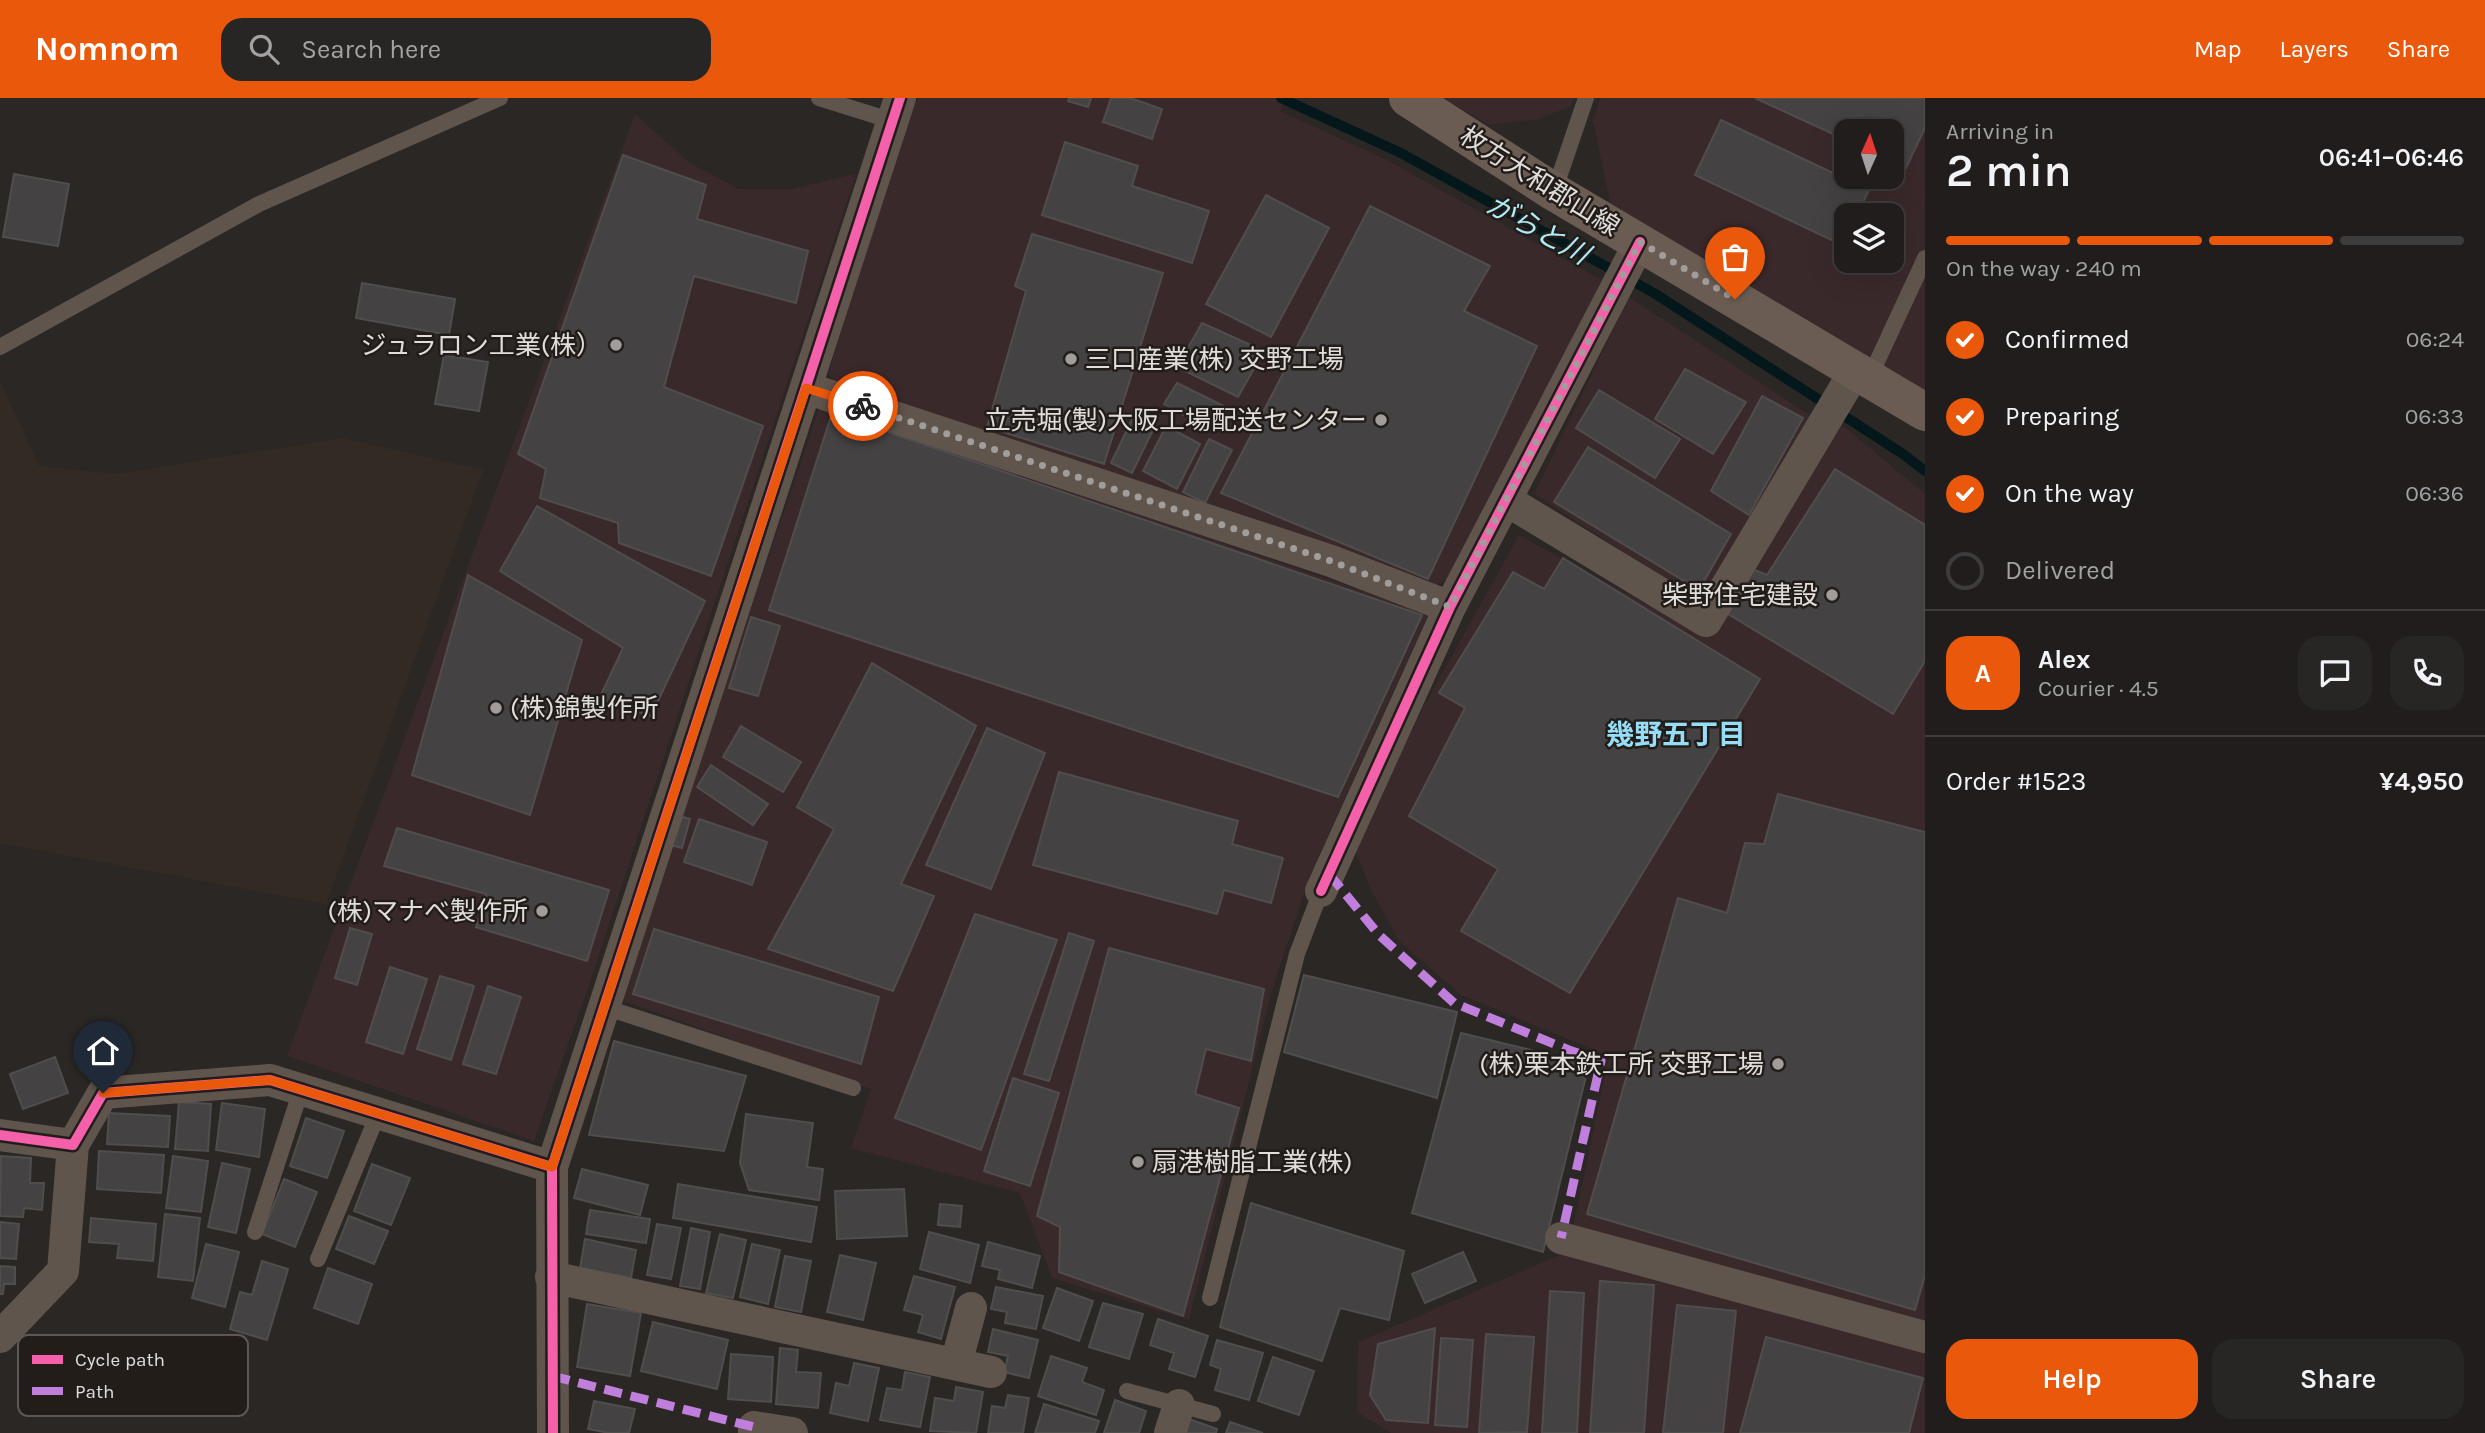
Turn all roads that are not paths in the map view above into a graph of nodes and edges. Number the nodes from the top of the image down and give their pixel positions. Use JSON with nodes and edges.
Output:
{"nodes":[{"id":1,"x":500,"y":98,"type":"edge"},
{"id":2,"x":819,"y":98,"type":"edge"},
{"id":3,"x":1408,"y":98,"type":"edge"},
{"id":4,"x":1586,"y":98,"type":"edge"},
{"id":5,"x":897,"y":109,"type":"edge"},
{"id":6,"x":1553,"y":192,"type":"junction"},
{"id":7,"x":1640,"y":242,"type":"junction"},
{"id":8,"x":1925,"y":258,"type":"edge"},
{"id":9,"x":0,"y":346,"type":"edge"},
{"id":10,"x":1862,"y":375,"type":"junction"},
{"id":11,"x":806,"y":388,"type":"junction"},
{"id":12,"x":1925,"y":412,"type":"edge"},
{"id":13,"x":1506,"y":500,"type":"junction"},
{"id":14,"x":1450,"y":607,"type":"junction"},
{"id":15,"x":1321,"y":891,"type":"joint"},
{"id":16,"x":604,"y":1007,"type":"junction"},
{"id":17,"x":853,"y":1088,"type":"dead end"},
{"id":18,"x":302,"y":1090,"type":"junction"},
{"id":19,"x":378,"y":1114,"type":"junction"},
{"id":20,"x":0,"y":1135,"type":"edge"},
{"id":21,"x":73,"y":1145,"type":"junction"},
{"id":22,"x":552,"y":1167,"type":"junction"},
{"id":23,"x":255,"y":1232,"type":"dead end"},
{"id":24,"x":1561,"y":1238,"type":"dead end"},
{"id":25,"x":318,"y":1259,"type":"dead end"},
{"id":26,"x":551,"y":1277,"type":"junction"},
{"id":27,"x":1210,"y":1298,"type":"dead end"},
{"id":28,"x":971,"y":1308,"type":"dead end"},
{"id":29,"x":0,"y":1337,"type":"edge"},
{"id":30,"x":1925,"y":1337,"type":"edge"},
{"id":31,"x":956,"y":1364,"type":"junction"},
{"id":32,"x":991,"y":1372,"type":"dead end"},
{"id":33,"x":1127,"y":1391,"type":"dead end"},
{"id":34,"x":1213,"y":1414,"type":"dead end"},
{"id":35,"x":1175,"y":1419,"type":"edge"},
{"id":36,"x":553,"y":1433,"type":"edge"},
{"id":37,"x":754,"y":1433,"type":"edge"},
{"id":38,"x":792,"y":1433,"type":"edge"}],
"edges":[{"from":1,"to":9,"type":"lane"},
{"from":2,"to":5,"type":"lane"},
{"from":3,"to":6,"type":"main road","name":"枚方大和郡山線"},
{"from":4,"to":6,"type":"lane"},
{"from":5,"to":11,"type":"street"},
{"from":6,"to":7,"type":"main road","name":"枚方大和郡山線"},
{"from":7,"to":10,"type":"main road","name":"枚方大和郡山線"},
{"from":7,"to":13,"type":"street"},
{"from":8,"to":10,"type":"lane"},
{"from":10,"to":12,"type":"main road","name":"枚方大和郡山線"},
{"from":10,"to":13,"type":"street"},
{"from":11,"to":14,"type":"street"},
{"from":11,"to":16,"type":"street"},
{"from":13,"to":14,"type":"street"},
{"from":14,"to":15,"type":"street"},
{"from":15,"to":27,"type":"lane"},
{"from":16,"to":17,"type":"lane"},
{"from":16,"to":22,"type":"street"},
{"from":18,"to":19,"type":"street"},
{"from":18,"to":21,"type":"street"},
{"from":18,"to":23,"type":"lane"},
{"from":19,"to":22,"type":"street"},
{"from":19,"to":25,"type":"lane"},
{"from":20,"to":21,"type":"street"},
{"from":21,"to":29,"type":"street"},
{"from":22,"to":26,"type":"street"},
{"from":24,"to":30,"type":"street"},
{"from":26,"to":31,"type":"street"},
{"from":26,"to":36,"type":"street"},
{"from":28,"to":31,"type":"street"},
{"from":31,"to":32,"type":"street"},
{"from":33,"to":35,"type":"lane"},
{"from":34,"to":35,"type":"lane"},
{"from":37,"to":38,"type":"street"}]}
